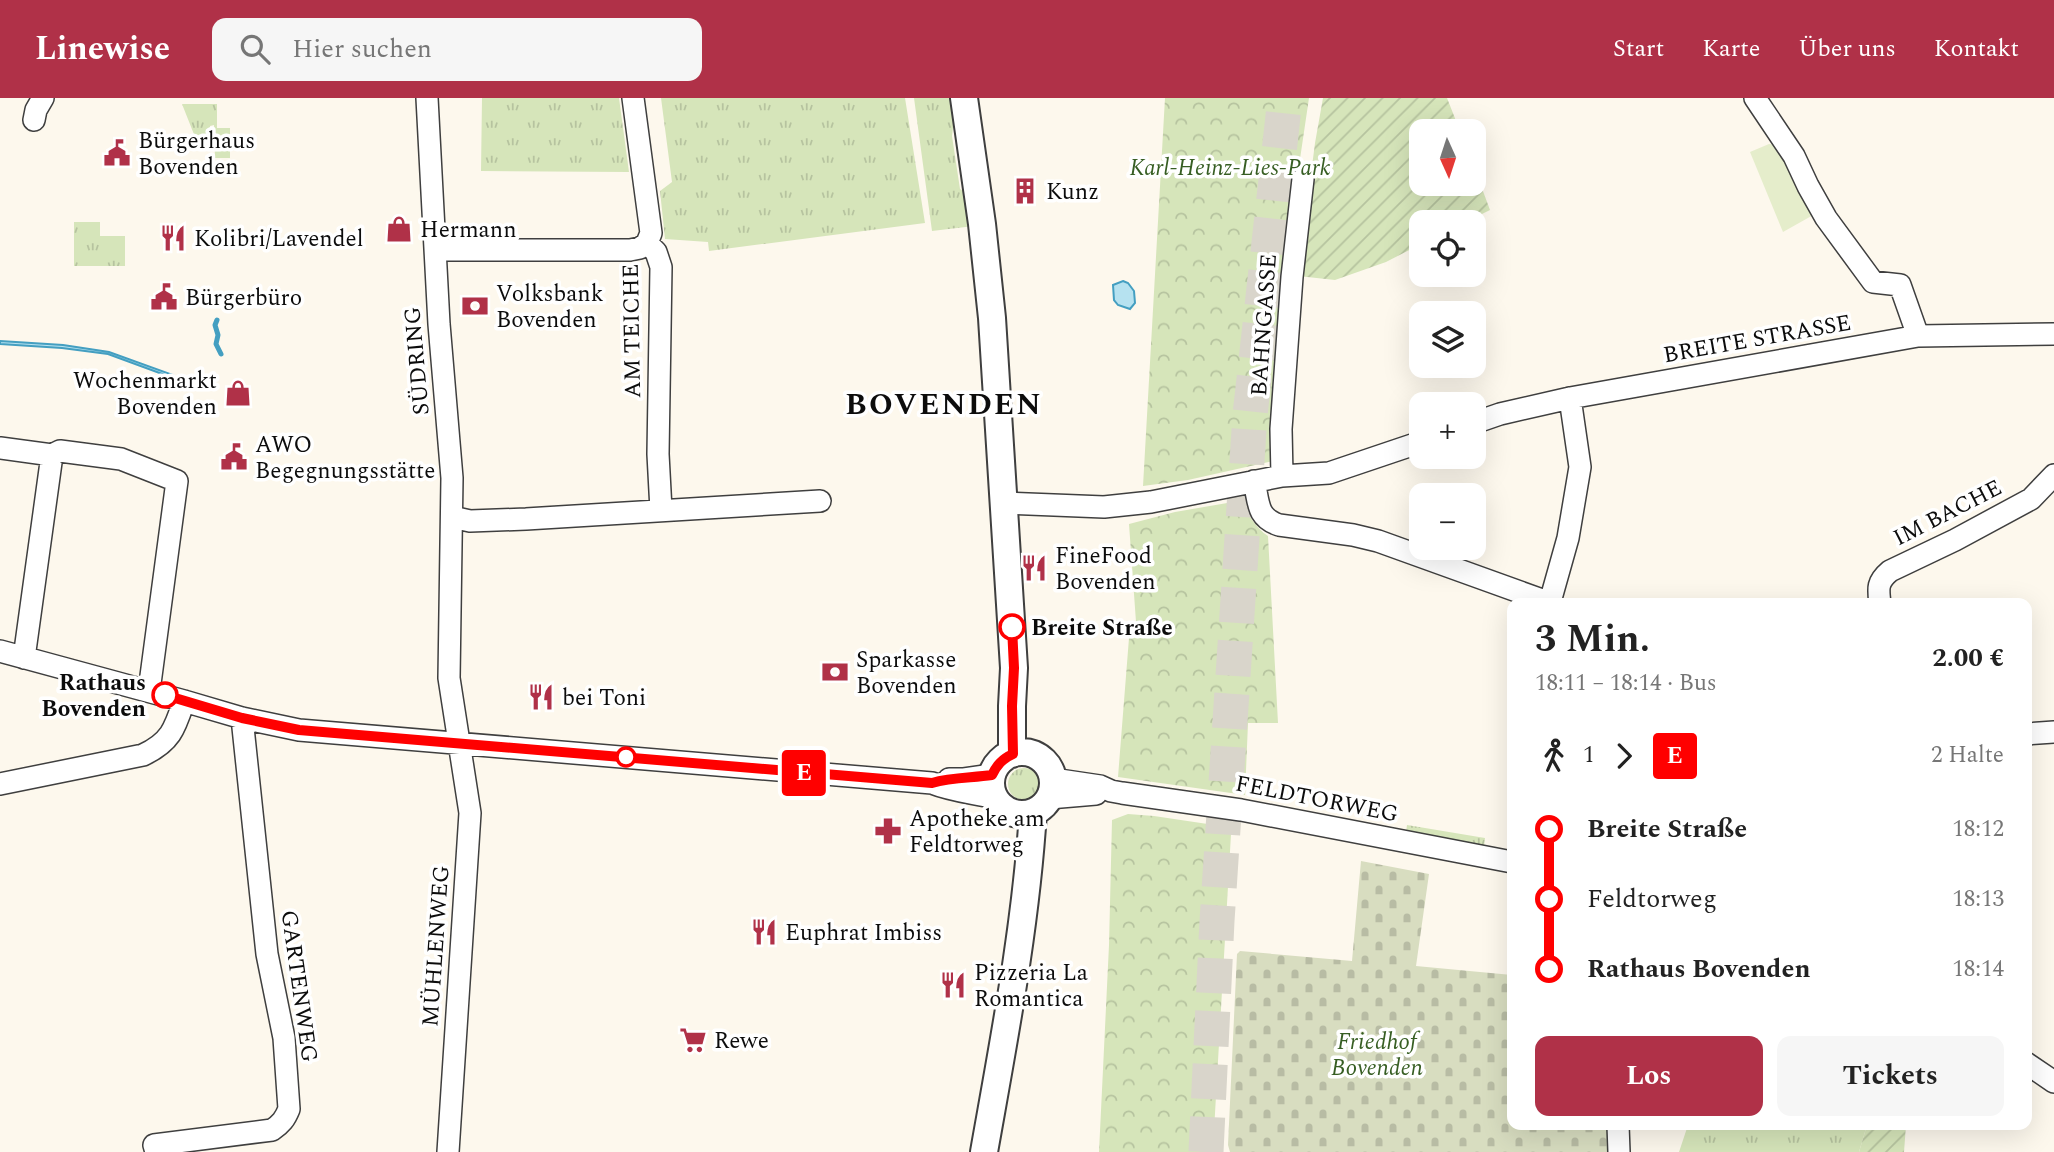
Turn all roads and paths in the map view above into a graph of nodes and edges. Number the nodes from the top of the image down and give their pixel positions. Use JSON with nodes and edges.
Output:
{"nodes":[{"id":1,"x":43,"y":98,"type":"edge"},
{"id":2,"x":427,"y":98,"type":"edge"},
{"id":3,"x":633,"y":98,"type":"edge"},
{"id":4,"x":964,"y":98,"type":"edge"},
{"id":5,"x":1755,"y":98,"type":"edge"},
{"id":6,"x":34,"y":120,"type":"dead end"},
{"id":7,"x":1303,"y":179,"type":"dead end"},
{"id":8,"x":647,"y":243,"type":"junction"},
{"id":9,"x":435,"y":250,"type":"junction"},
{"id":10,"x":2054,"y":334,"type":"edge"},
{"id":11,"x":1918,"y":336,"type":"junction"},
{"id":12,"x":1570,"y":398,"type":"junction"},
{"id":13,"x":1486,"y":419,"type":"edge"},
{"id":14,"x":1409,"y":446,"type":"edge"},
{"id":15,"x":0,"y":449,"type":"edge"},
{"id":16,"x":52,"y":455,"type":"junction"},
{"id":17,"x":2054,"y":475,"type":"edge"},
{"id":18,"x":1282,"y":476,"type":"junction"},
{"id":19,"x":1254,"y":481,"type":"junction"},
{"id":20,"x":820,"y":501,"type":"dead end"},
{"id":21,"x":1004,"y":503,"type":"junction"},
{"id":22,"x":661,"y":510,"type":"junction"},
{"id":23,"x":452,"y":517,"type":"junction"},
{"id":24,"x":1538,"y":598,"type":"edge"},
{"id":25,"x":1553,"y":598,"type":"edge"},
{"id":26,"x":1880,"y":598,"type":"edge"},
{"id":27,"x":0,"y":652,"type":"edge"},
{"id":28,"x":24,"y":658,"type":"junction"},
{"id":29,"x":149,"y":691,"type":"junction"},
{"id":30,"x":184,"y":701,"type":"junction"},
{"id":31,"x":242,"y":718,"type":"junction"},
{"id":32,"x":2054,"y":732,"type":"edge"},
{"id":33,"x":2032,"y":734,"type":"edge"},
{"id":34,"x":460,"y":744,"type":"junction"},
{"id":35,"x":1021,"y":753,"type":"junction"},
{"id":36,"x":3,"y":781,"type":"edge"},
{"id":37,"x":1023,"y":796,"type":"junction"},
{"id":38,"x":1507,"y":861,"type":"edge"},
{"id":39,"x":2032,"y":1067,"type":"edge"},
{"id":40,"x":2054,"y":1082,"type":"edge"},
{"id":41,"x":1618,"y":1130,"type":"edge"},
{"id":42,"x":156,"y":1152,"type":"edge"},
{"id":43,"x":448,"y":1152,"type":"edge"},
{"id":44,"x":984,"y":1152,"type":"edge"},
{"id":45,"x":1619,"y":1152,"type":"edge"}],
"edges":[{"from":1,"to":6,"type":"street"},
{"from":2,"to":9,"type":"street","name":"SÜDRING"},
{"from":3,"to":8,"type":"street"},
{"from":4,"to":21,"type":"street"},
{"from":5,"to":11,"type":"street"},
{"from":7,"to":18,"type":"street","name":"BAHNGASSE"},
{"from":8,"to":9,"type":"street","name":"AM TEICHE"},
{"from":8,"to":22,"type":"street","name":"AM TEICHE"},
{"from":9,"to":23,"type":"street","name":"SÜDRING"},
{"from":10,"to":11,"type":"street","name":"BREITE STRASSE"},
{"from":11,"to":12,"type":"street","name":"BREITE STRASSE"},
{"from":12,"to":13,"type":"street","name":"BREITE STRASSE"},
{"from":12,"to":25,"type":"street"},
{"from":14,"to":18,"type":"street"},
{"from":15,"to":16,"type":"street"},
{"from":16,"to":28,"type":"street"},
{"from":16,"to":29,"type":"street"},
{"from":17,"to":26,"type":"street","name":"IM BACHE"},
{"from":18,"to":19,"type":"street"},
{"from":19,"to":21,"type":"street"},
{"from":19,"to":24,"type":"street"},
{"from":20,"to":22,"type":"street"},
{"from":21,"to":35,"type":"street"},
{"from":22,"to":23,"type":"street"},
{"from":23,"to":34,"type":"street","name":"SÜDRING"},
{"from":27,"to":28,"type":"street","name":"FELDTORWEG"},
{"from":28,"to":29,"type":"street","name":"FELDTORWEG"},
{"from":29,"to":30,"type":"street","name":"FELDTORWEG"},
{"from":30,"to":31,"type":"street","name":"FELDTORWEG"},
{"from":30,"to":36,"type":"street"},
{"from":31,"to":34,"type":"street","name":"FELDTORWEG"},
{"from":31,"to":42,"type":"street","name":"GARTENWEG"},
{"from":32,"to":33,"type":"street"},
{"from":34,"to":37,"type":"street","name":"FELDTORWEG"},
{"from":34,"to":43,"type":"street","name":"MÜHLENWEG"},
{"from":35,"to":37,"type":"street"},
{"from":35,"to":37,"type":"street"},
{"from":37,"to":38,"type":"street","name":"FELDTORWEG"},
{"from":37,"to":44,"type":"street"},
{"from":39,"to":40,"type":"street"},
{"from":41,"to":45,"type":"street"}]}
